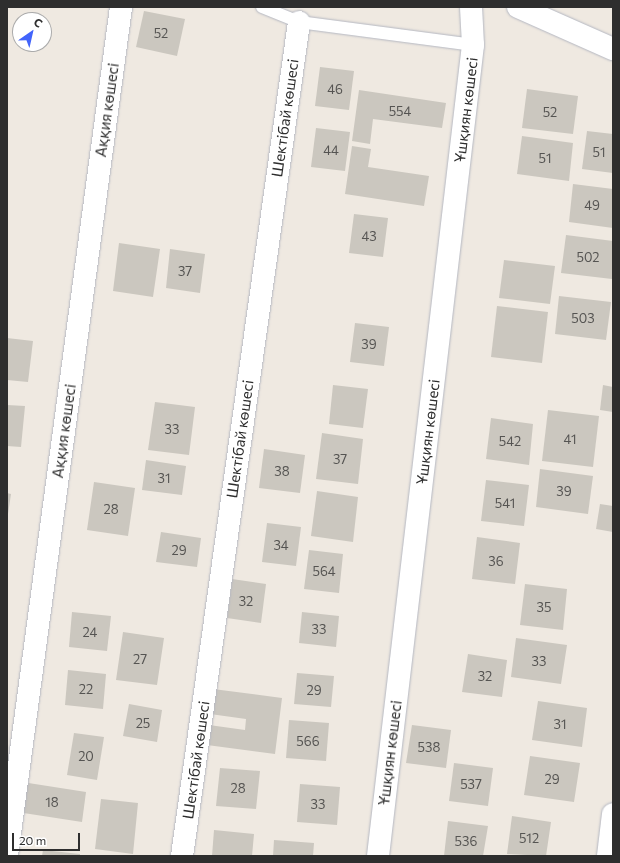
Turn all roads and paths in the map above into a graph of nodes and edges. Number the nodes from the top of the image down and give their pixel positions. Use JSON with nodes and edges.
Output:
{"nodes":[{"id":1,"x":121,"y":7,"type":"edge"},
{"id":2,"x":262,"y":7,"type":"edge"},
{"id":3,"x":471,"y":7,"type":"edge"},
{"id":4,"x":518,"y":7,"type":"edge"},
{"id":5,"x":298,"y":22,"type":"junction"},
{"id":6,"x":473,"y":45,"type":"junction"},
{"id":7,"x":613,"y":49,"type":"edge"},
{"id":8,"x":613,"y":814,"type":"edge"},
{"id":9,"x":7,"y":855,"type":"edge"},
{"id":10,"x":182,"y":856,"type":"edge"},
{"id":11,"x":378,"y":856,"type":"edge"},
{"id":12,"x":608,"y":856,"type":"edge"}],
"edges":[{"from":1,"to":9,"type":"street","name":"Аққия көшесі"},
{"from":2,"to":5,"type":"lane"},
{"from":3,"to":6,"type":"street","name":"Ұшқиян көшесі"},
{"from":4,"to":7,"type":"street"},
{"from":5,"to":6,"type":"lane"},
{"from":5,"to":10,"type":"street","name":"Шектібай көшесі"},
{"from":6,"to":11,"type":"street","name":"Ұшқиян көшесі"},
{"from":8,"to":12,"type":"street"}]}
